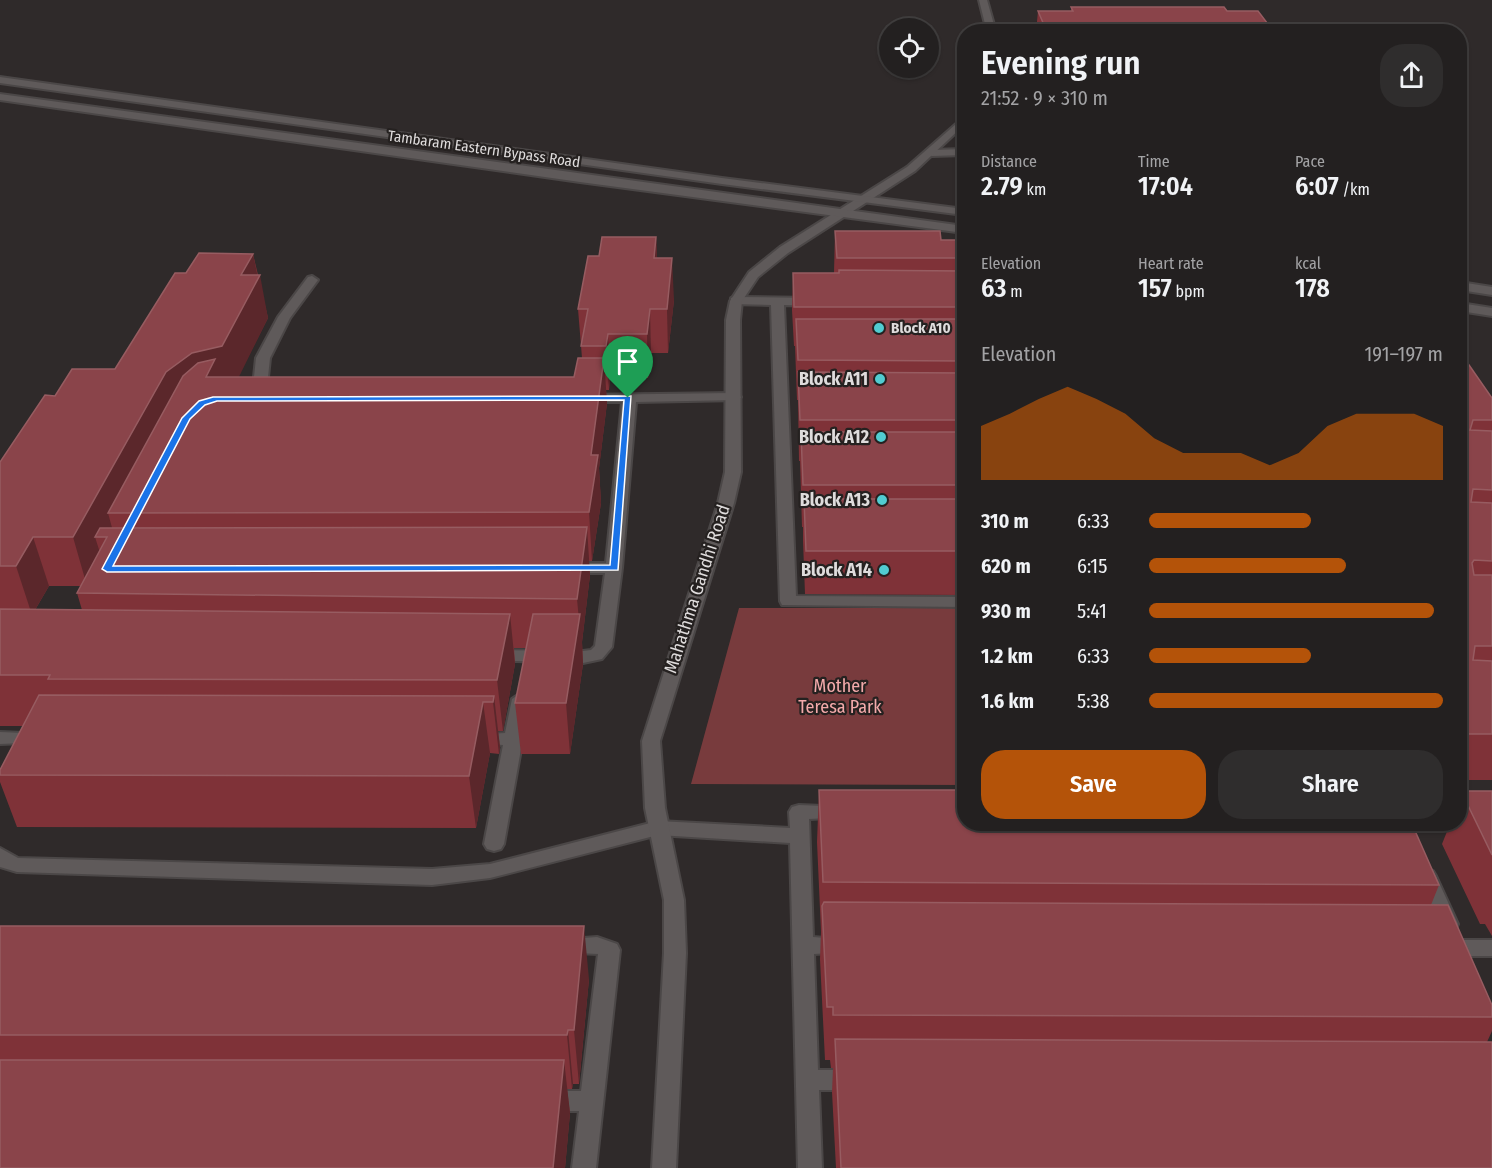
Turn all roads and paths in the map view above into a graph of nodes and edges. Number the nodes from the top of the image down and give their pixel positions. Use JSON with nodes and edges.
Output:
{"nodes":[{"id":1,"x":983,"y":0,"type":"edge"},
{"id":2,"x":990,"y":24,"type":"edge"},
{"id":3,"x":0,"y":80,"type":"edge"},
{"id":4,"x":0,"y":97,"type":"edge"},
{"id":5,"x":957,"y":127,"type":"edge"},
{"id":6,"x":957,"y":152,"type":"edge"},
{"id":7,"x":932,"y":153,"type":"junction"},
{"id":8,"x":864,"y":200,"type":"junction"},
{"id":9,"x":957,"y":211,"type":"edge"},
{"id":10,"x":842,"y":214,"type":"junction"},
{"id":11,"x":957,"y":229,"type":"edge"},
{"id":12,"x":312,"y":280,"type":"dead end"},
{"id":13,"x":1467,"y":287,"type":"edge"},
{"id":14,"x":1492,"y":291,"type":"edge"},
{"id":15,"x":736,"y":302,"type":"junction"},
{"id":16,"x":777,"y":302,"type":"junction"},
{"id":17,"x":824,"y":302,"type":"edge"},
{"id":18,"x":1467,"y":308,"type":"edge"},
{"id":19,"x":1492,"y":312,"type":"edge"},
{"id":20,"x":242,"y":396,"type":"edge"},
{"id":21,"x":734,"y":397,"type":"junction"},
{"id":22,"x":565,"y":398,"type":"edge"},
{"id":23,"x":628,"y":398,"type":"junction"},
{"id":24,"x":555,"y":568,"type":"edge"},
{"id":25,"x":615,"y":568,"type":"junction"},
{"id":26,"x":957,"y":602,"type":"edge"},
{"id":27,"x":480,"y":656,"type":"edge"},
{"id":28,"x":528,"y":656,"type":"junction"},
{"id":29,"x":0,"y":738,"type":"edge"},
{"id":30,"x":60,"y":738,"type":"edge"},
{"id":31,"x":466,"y":739,"type":"edge"},
{"id":32,"x":514,"y":740,"type":"junction"},
{"id":33,"x":858,"y":812,"type":"edge"},
{"id":34,"x":658,"y":828,"type":"junction"},
{"id":35,"x":800,"y":836,"type":"junction"},
{"id":36,"x":494,"y":844,"type":"dead end"},
{"id":37,"x":0,"y":855,"type":"edge"},
{"id":38,"x":1417,"y":855,"type":"edge"},
{"id":39,"x":803,"y":945,"type":"junction"},
{"id":40,"x":549,"y":946,"type":"edge"},
{"id":41,"x":863,"y":946,"type":"edge"},
{"id":42,"x":1423,"y":948,"type":"edge"},
{"id":43,"x":1458,"y":948,"type":"junction"},
{"id":44,"x":1492,"y":948,"type":"edge"},
{"id":45,"x":1468,"y":970,"type":"edge"},
{"id":46,"x":807,"y":1080,"type":"junction"},
{"id":47,"x":878,"y":1080,"type":"edge"},
{"id":48,"x":520,"y":1101,"type":"edge"},
{"id":49,"x":591,"y":1101,"type":"junction"},
{"id":50,"x":584,"y":1168,"type":"edge"},
{"id":51,"x":664,"y":1168,"type":"edge"},
{"id":52,"x":810,"y":1168,"type":"edge"}],
"edges":[{"from":1,"to":2,"type":"street"},
{"from":3,"to":8,"type":"street","name":"Tambaram Eastern Bypass Road"},
{"from":4,"to":10,"type":"street","name":"Tambaram Eastern Bypass Road"},
{"from":5,"to":7,"type":"street"},
{"from":6,"to":7,"type":"street"},
{"from":7,"to":8,"type":"street"},
{"from":8,"to":9,"type":"street","name":"Tambaram Eastern Bypass Road"},
{"from":8,"to":10,"type":"street"},
{"from":10,"to":11,"type":"street","name":"Tambaram Eastern Bypass Road"},
{"from":10,"to":15,"type":"street"},
{"from":12,"to":20,"type":"street"},
{"from":13,"to":14,"type":"street"},
{"from":15,"to":16,"type":"street"},
{"from":15,"to":21,"type":"street","name":"Mahathma Gandhi Road"},
{"from":16,"to":17,"type":"street"},
{"from":16,"to":26,"type":"street"},
{"from":18,"to":19,"type":"street"},
{"from":21,"to":23,"type":"street"},
{"from":21,"to":34,"type":"street","name":"Mahathma Gandhi Road"},
{"from":22,"to":23,"type":"street"},
{"from":23,"to":25,"type":"street"},
{"from":24,"to":25,"type":"street"},
{"from":25,"to":28,"type":"street"},
{"from":27,"to":28,"type":"street"},
{"from":28,"to":32,"type":"street"},
{"from":29,"to":30,"type":"street"},
{"from":31,"to":32,"type":"street"},
{"from":32,"to":36,"type":"street"},
{"from":33,"to":35,"type":"street"},
{"from":34,"to":35,"type":"street"},
{"from":34,"to":37,"type":"street"},
{"from":34,"to":51,"type":"street","name":"Mahathma Gandhi Road"},
{"from":35,"to":39,"type":"street"},
{"from":38,"to":43,"type":"street"},
{"from":39,"to":41,"type":"street"},
{"from":39,"to":46,"type":"street"},
{"from":40,"to":49,"type":"street"},
{"from":42,"to":43,"type":"street"},
{"from":43,"to":44,"type":"street"},
{"from":43,"to":45,"type":"street"},
{"from":46,"to":47,"type":"street"},
{"from":46,"to":52,"type":"street"},
{"from":48,"to":49,"type":"street"},
{"from":49,"to":50,"type":"street"}]}
